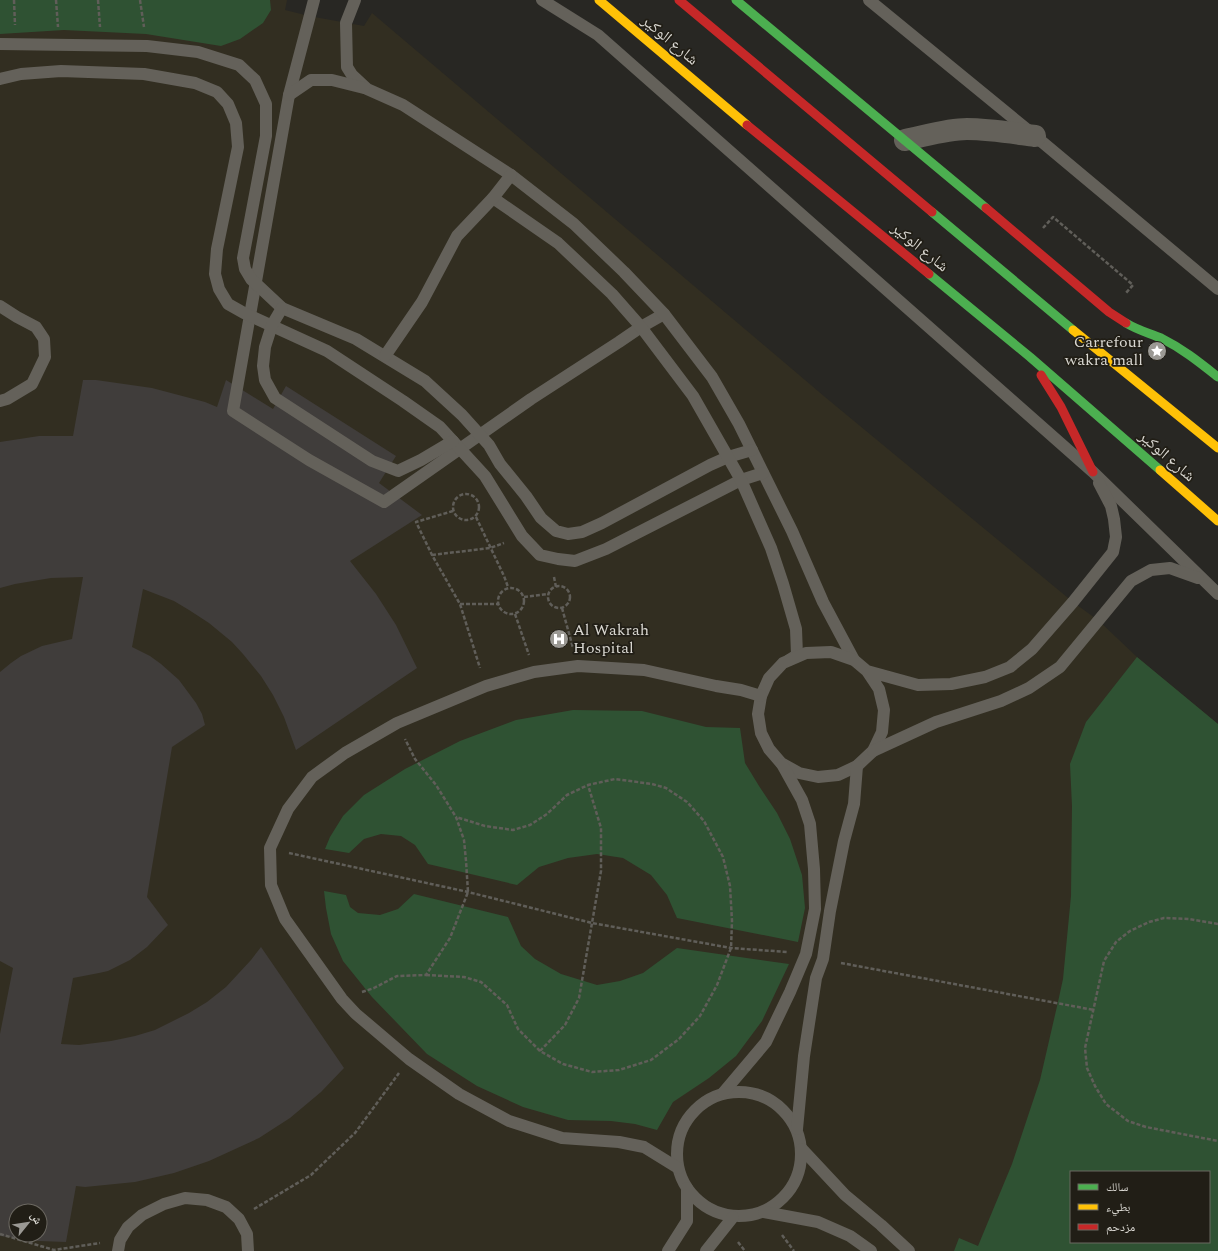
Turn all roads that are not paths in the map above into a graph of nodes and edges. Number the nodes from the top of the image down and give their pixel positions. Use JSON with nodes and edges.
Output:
{"nodes":[{"id":1,"x":314,"y":0,"type":"edge"},
{"id":2,"x":355,"y":0,"type":"edge"},
{"id":3,"x":542,"y":0,"type":"edge"},
{"id":4,"x":599,"y":0,"type":"edge"},
{"id":5,"x":679,"y":0,"type":"edge"},
{"id":6,"x":736,"y":0,"type":"edge"},
{"id":7,"x":869,"y":0,"type":"edge"},
{"id":8,"x":0,"y":44,"type":"edge"},
{"id":9,"x":0,"y":79,"type":"edge"},
{"id":10,"x":367,"y":89,"type":"junction"},
{"id":11,"x":289,"y":96,"type":"junction"},
{"id":12,"x":1035,"y":136,"type":"junction"},
{"id":13,"x":906,"y":140,"type":"junction"},
{"id":14,"x":510,"y":175,"type":"junction"},
{"id":15,"x":493,"y":198,"type":"junction"},
{"id":16,"x":1218,"y":289,"type":"edge"},
{"id":17,"x":0,"y":306,"type":"edge"},
{"id":18,"x":282,"y":308,"type":"junction"},
{"id":19,"x":664,"y":314,"type":"junction"},
{"id":20,"x":272,"y":325,"type":"junction"},
{"id":21,"x":641,"y":327,"type":"junction"},
{"id":22,"x":385,"y":356,"type":"junction"},
{"id":23,"x":1030,"y":357,"type":"junction"},
{"id":24,"x":1218,"y":377,"type":"edge"},
{"id":25,"x":0,"y":401,"type":"edge"},
{"id":26,"x":453,"y":441,"type":"junction"},
{"id":27,"x":1218,"y":448,"type":"edge"},
{"id":28,"x":752,"y":450,"type":"junction"},
{"id":29,"x":728,"y":457,"type":"junction"},
{"id":30,"x":1093,"y":472,"type":"junction"},
{"id":31,"x":763,"y":473,"type":"junction"},
{"id":32,"x":741,"y":480,"type":"junction"},
{"id":33,"x":1218,"y":521,"type":"edge"},
{"id":34,"x":1202,"y":579,"type":"junction"},
{"id":35,"x":1218,"y":594,"type":"edge"},
{"id":36,"x":854,"y":660,"type":"junction"},
{"id":37,"x":783,"y":663,"type":"junction"},
{"id":38,"x":867,"y":671,"type":"junction"},
{"id":39,"x":760,"y":696,"type":"junction"},
{"id":40,"x":873,"y":751,"type":"junction"},
{"id":41,"x":781,"y":763,"type":"junction"},
{"id":42,"x":857,"y":766,"type":"junction"},
{"id":43,"x":814,"y":909,"type":"junction"},
{"id":44,"x":830,"y":911,"type":"junction"},
{"id":45,"x":723,"y":1093,"type":"junction"},
{"id":46,"x":797,"y":1129,"type":"junction"},
{"id":47,"x":802,"y":1149,"type":"junction"},
{"id":48,"x":678,"y":1168,"type":"junction"},
{"id":49,"x":687,"y":1188,"type":"junction"},
{"id":50,"x":764,"y":1212,"type":"junction"},
{"id":51,"x":733,"y":1217,"type":"junction"},
{"id":52,"x":119,"y":1245,"type":"edge"},
{"id":53,"x":248,"y":1251,"type":"edge"},
{"id":54,"x":668,"y":1251,"type":"edge"},
{"id":55,"x":706,"y":1251,"type":"edge"},
{"id":56,"x":871,"y":1251,"type":"edge"},
{"id":57,"x":909,"y":1251,"type":"edge"}],
"edges":[{"from":1,"to":11,"type":"lane"},
{"from":2,"to":10,"type":"lane"},
{"from":3,"to":30,"type":"lane"},
{"from":4,"to":23,"type":"main road","name":"شارع الوكير"},
{"from":5,"to":27,"type":"main road"},
{"from":6,"to":13,"type":"main road"},
{"from":7,"to":12,"type":"lane"},
{"from":8,"to":18,"type":"lane"},
{"from":9,"to":20,"type":"lane"},
{"from":10,"to":11,"type":"lane"},
{"from":10,"to":14,"type":"lane"},
{"from":11,"to":21,"type":"lane"},
{"from":12,"to":13,"type":"street"},
{"from":12,"to":16,"type":"lane"},
{"from":13,"to":24,"type":"main road"},
{"from":14,"to":15,"type":"lane"},
{"from":14,"to":19,"type":"lane"},
{"from":15,"to":21,"type":"lane"},
{"from":15,"to":22,"type":"lane"},
{"from":17,"to":25,"type":"lane"},
{"from":18,"to":20,"type":"lane"},
{"from":18,"to":22,"type":"lane"},
{"from":19,"to":21,"type":"lane"},
{"from":19,"to":28,"type":"lane"},
{"from":20,"to":26,"type":"lane"},
{"from":20,"to":26,"type":"lane"},
{"from":21,"to":29,"type":"lane"},
{"from":22,"to":29,"type":"lane"},
{"from":23,"to":30,"type":"main road"},
{"from":23,"to":33,"type":"main road","name":"شارع الوكير"},
{"from":26,"to":32,"type":"lane"},
{"from":28,"to":29,"type":"lane"},
{"from":28,"to":31,"type":"lane"},
{"from":29,"to":32,"type":"lane"},
{"from":30,"to":34,"type":"lane"},
{"from":30,"to":38,"type":"lane"},
{"from":31,"to":32,"type":"lane"},
{"from":31,"to":36,"type":"lane"},
{"from":32,"to":37,"type":"lane"},
{"from":34,"to":35,"type":"lane"},
{"from":34,"to":40,"type":"lane"},
{"from":36,"to":37,"type":"lane"},
{"from":36,"to":38,"type":"lane"},
{"from":37,"to":39,"type":"lane"},
{"from":38,"to":40,"type":"lane"},
{"from":39,"to":41,"type":"lane"},
{"from":39,"to":48,"type":"lane"},
{"from":40,"to":42,"type":"lane"},
{"from":41,"to":42,"type":"lane"},
{"from":41,"to":43,"type":"lane"},
{"from":42,"to":44,"type":"lane"},
{"from":43,"to":44,"type":"lane"},
{"from":43,"to":45,"type":"lane"},
{"from":44,"to":46,"type":"lane"},
{"from":45,"to":46,"type":"lane"},
{"from":45,"to":48,"type":"lane"},
{"from":46,"to":47,"type":"lane"},
{"from":47,"to":50,"type":"lane"},
{"from":47,"to":57,"type":"lane"},
{"from":48,"to":49,"type":"lane"},
{"from":49,"to":51,"type":"lane"},
{"from":49,"to":54,"type":"lane"},
{"from":50,"to":51,"type":"lane"},
{"from":50,"to":56,"type":"lane"},
{"from":51,"to":55,"type":"lane"},
{"from":52,"to":53,"type":"lane"}]}
